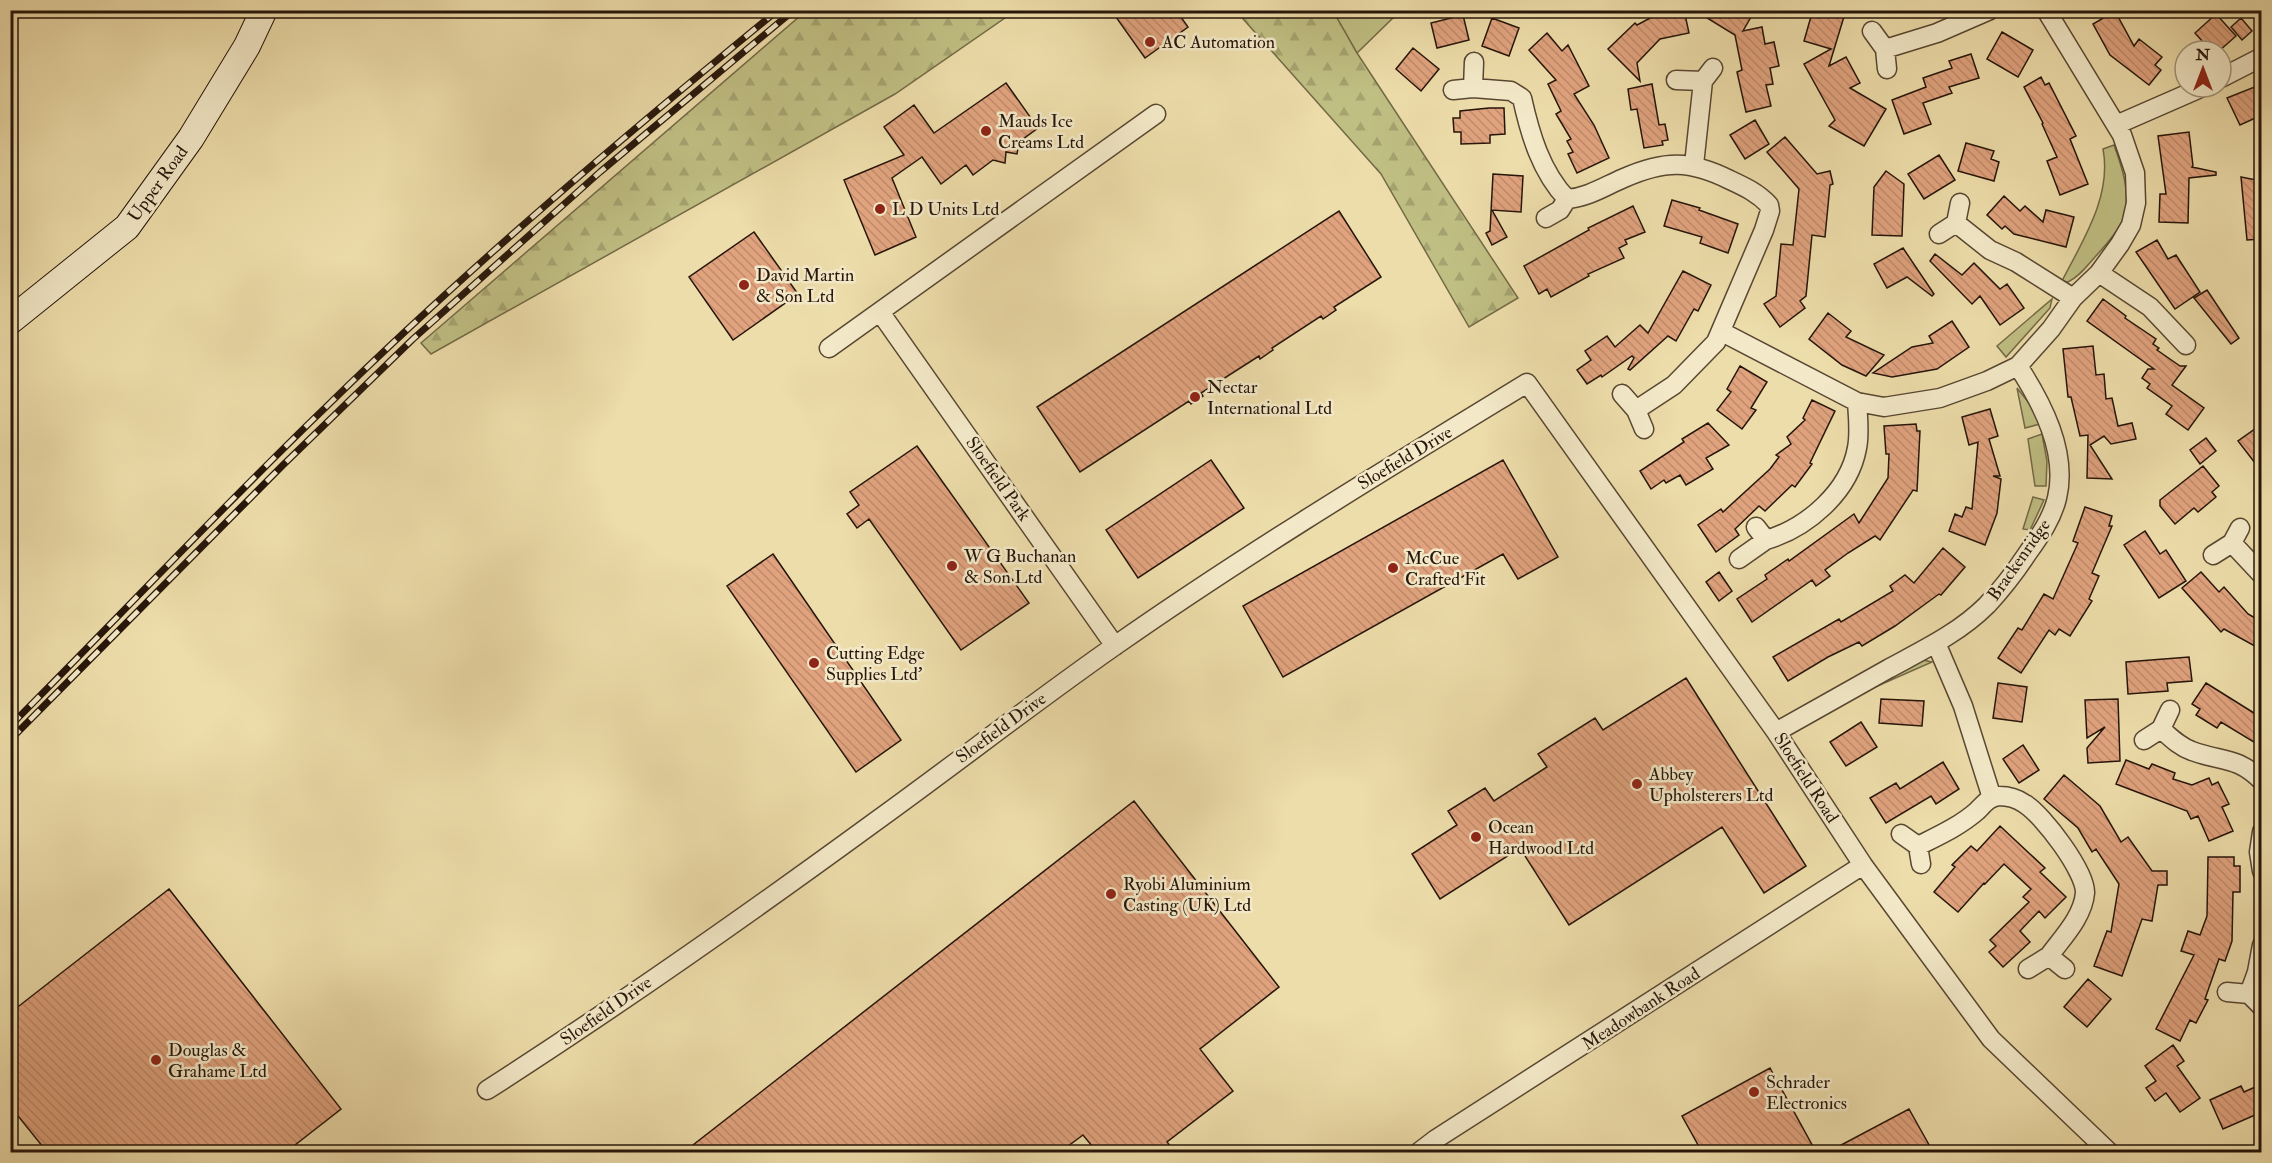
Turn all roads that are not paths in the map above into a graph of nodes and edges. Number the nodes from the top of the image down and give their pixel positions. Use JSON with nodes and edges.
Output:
{"nodes":[{"id":1,"x":264,"y":10,"type":"edge"},
{"id":2,"x":1990,"y":10,"type":"edge"},
{"id":3,"x":2046,"y":10,"type":"edge"},
{"id":4,"x":1872,"y":31,"type":"dead end"},
{"id":5,"x":1885,"y":49,"type":"junction"},
{"id":6,"x":2262,"y":57,"type":"edge"},
{"id":7,"x":1474,"y":62,"type":"dead end"},
{"id":8,"x":1887,"y":69,"type":"dead end"},
{"id":9,"x":2233,"y":72,"type":"edge"},
{"id":10,"x":1677,"y":80,"type":"dead end"},
{"id":11,"x":1473,"y":88,"type":"junction"},
{"id":12,"x":1453,"y":90,"type":"dead end"},
{"id":13,"x":2176,"y":99,"type":"edge"},
{"id":14,"x":1156,"y":114,"type":"dead end"},
{"id":15,"x":2116,"y":125,"type":"junction"},
{"id":16,"x":1694,"y":165,"type":"junction"},
{"id":17,"x":1568,"y":199,"type":"junction"},
{"id":18,"x":1960,"y":203,"type":"dead end"},
{"id":19,"x":1546,"y":218,"type":"dead end"},
{"id":20,"x":1956,"y":223,"type":"junction"},
{"id":21,"x":1939,"y":234,"type":"dead end"},
{"id":22,"x":2099,"y":273,"type":"junction"},
{"id":23,"x":2073,"y":298,"type":"junction"},
{"id":24,"x":880,"y":312,"type":"junction"},
{"id":25,"x":10,"y":321,"type":"edge"},
{"id":26,"x":1722,"y":332,"type":"junction"},
{"id":27,"x":2186,"y":345,"type":"dead end"},
{"id":28,"x":829,"y":348,"type":"dead end"},
{"id":29,"x":2018,"y":366,"type":"junction"},
{"id":30,"x":1527,"y":383,"type":"joint"},
{"id":31,"x":1622,"y":394,"type":"dead end"},
{"id":32,"x":1857,"y":402,"type":"junction"},
{"id":33,"x":1636,"y":410,"type":"junction"},
{"id":34,"x":1644,"y":429,"type":"dead end"},
{"id":35,"x":2212,"y":555,"type":"dead end"},
{"id":36,"x":1739,"y":559,"type":"dead end"},
{"id":37,"x":2262,"y":575,"type":"edge"},
{"id":38,"x":1936,"y":643,"type":"junction"},
{"id":39,"x":1115,"y":646,"type":"junction"},
{"id":40,"x":2170,"y":710,"type":"dead end"},
{"id":41,"x":2161,"y":729,"type":"junction"},
{"id":42,"x":1776,"y":732,"type":"junction"},
{"id":43,"x":2144,"y":741,"type":"dead end"},
{"id":44,"x":2262,"y":781,"type":"edge"},
{"id":45,"x":1992,"y":798,"type":"junction"},
{"id":46,"x":2262,"y":832,"type":"edge"},
{"id":47,"x":1901,"y":834,"type":"dead end"},
{"id":48,"x":1863,"y":865,"type":"junction"},
{"id":49,"x":2262,"y":871,"type":"edge"},
{"id":50,"x":2262,"y":945,"type":"edge"},
{"id":51,"x":2049,"y":956,"type":"junction"},
{"id":52,"x":2028,"y":969,"type":"dead end"},
{"id":53,"x":2065,"y":969,"type":"dead end"},
{"id":54,"x":2227,"y":992,"type":"dead end"},
{"id":55,"x":2255,"y":1000,"type":"edge"},
{"id":56,"x":487,"y":1090,"type":"dead end"},
{"id":57,"x":1419,"y":1152,"type":"edge"},
{"id":58,"x":2109,"y":1152,"type":"edge"}],
"edges":[{"from":1,"to":25,"type":"main road","name":"Upper Road"},
{"from":2,"to":5,"type":"street"},
{"from":3,"to":15,"type":"street"},
{"from":4,"to":5,"type":"street"},
{"from":5,"to":8,"type":"street"},
{"from":6,"to":9,"type":"street"},
{"from":7,"to":11,"type":"street"},
{"from":10,"to":16,"type":"street"},
{"from":11,"to":12,"type":"street"},
{"from":11,"to":17,"type":"street"},
{"from":13,"to":15,"type":"street"},
{"from":14,"to":24,"type":"street"},
{"from":15,"to":22,"type":"street"},
{"from":16,"to":17,"type":"street"},
{"from":16,"to":26,"type":"street"},
{"from":17,"to":19,"type":"street"},
{"from":18,"to":20,"type":"street"},
{"from":20,"to":21,"type":"street"},
{"from":20,"to":23,"type":"street"},
{"from":22,"to":23,"type":"street"},
{"from":22,"to":27,"type":"street"},
{"from":23,"to":29,"type":"street"},
{"from":24,"to":28,"type":"street"},
{"from":24,"to":39,"type":"street","name":"Sloefield Park"},
{"from":26,"to":32,"type":"street"},
{"from":26,"to":33,"type":"street"},
{"from":29,"to":32,"type":"street"},
{"from":29,"to":38,"type":"street","name":"Brackenridge"},
{"from":30,"to":39,"type":"street","name":"Sloefield Drive"},
{"from":30,"to":42,"type":"street","name":"Sloefield Road"},
{"from":31,"to":33,"type":"street"},
{"from":32,"to":36,"type":"street"},
{"from":33,"to":34,"type":"street"},
{"from":35,"to":37,"type":"street"},
{"from":38,"to":42,"type":"street","name":"Brackenridge"},
{"from":38,"to":45,"type":"street"},
{"from":39,"to":56,"type":"street","name":"Sloefield Drive"},
{"from":40,"to":41,"type":"street"},
{"from":41,"to":43,"type":"street"},
{"from":41,"to":44,"type":"street"},
{"from":42,"to":48,"type":"street","name":"Sloefield Road"},
{"from":45,"to":47,"type":"street"},
{"from":45,"to":51,"type":"street"},
{"from":46,"to":49,"type":"street"},
{"from":48,"to":57,"type":"street","name":"Meadowbank Road"},
{"from":48,"to":58,"type":"street","name":"Sloefield Road"},
{"from":50,"to":55,"type":"street"},
{"from":51,"to":52,"type":"street"},
{"from":51,"to":53,"type":"street"},
{"from":54,"to":55,"type":"street"}]}
